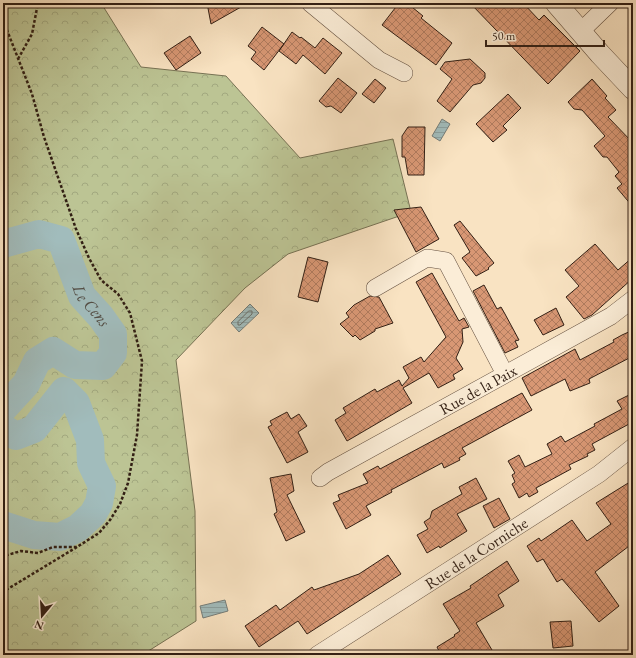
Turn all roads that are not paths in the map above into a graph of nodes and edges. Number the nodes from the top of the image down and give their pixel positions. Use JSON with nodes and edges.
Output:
{"nodes":[{"id":1,"x":310,"y":3,"type":"edge"},
{"id":2,"x":556,"y":3,"type":"edge"},
{"id":3,"x":610,"y":3,"type":"edge"},
{"id":4,"x":581,"y":31,"type":"junction"},
{"id":5,"x":404,"y":73,"type":"dead end"},
{"id":6,"x":633,"y":89,"type":"edge"},
{"id":7,"x":375,"y":288,"type":"dead end"},
{"id":8,"x":633,"y":299,"type":"edge"},
{"id":9,"x":505,"y":374,"type":"junction"},
{"id":10,"x":633,"y":447,"type":"edge"},
{"id":11,"x":320,"y":478,"type":"dead end"},
{"id":12,"x":317,"y":655,"type":"edge"}],
"edges":[{"from":1,"to":5,"type":"street"},
{"from":2,"to":4,"type":"street"},
{"from":3,"to":4,"type":"street"},
{"from":4,"to":6,"type":"street"},
{"from":7,"to":9,"type":"street"},
{"from":8,"to":9,"type":"street","name":"Rue de la Paix"},
{"from":9,"to":11,"type":"street","name":"Rue de la Paix"},
{"from":10,"to":12,"type":"street","name":"Rue de la Corniche"}]}
